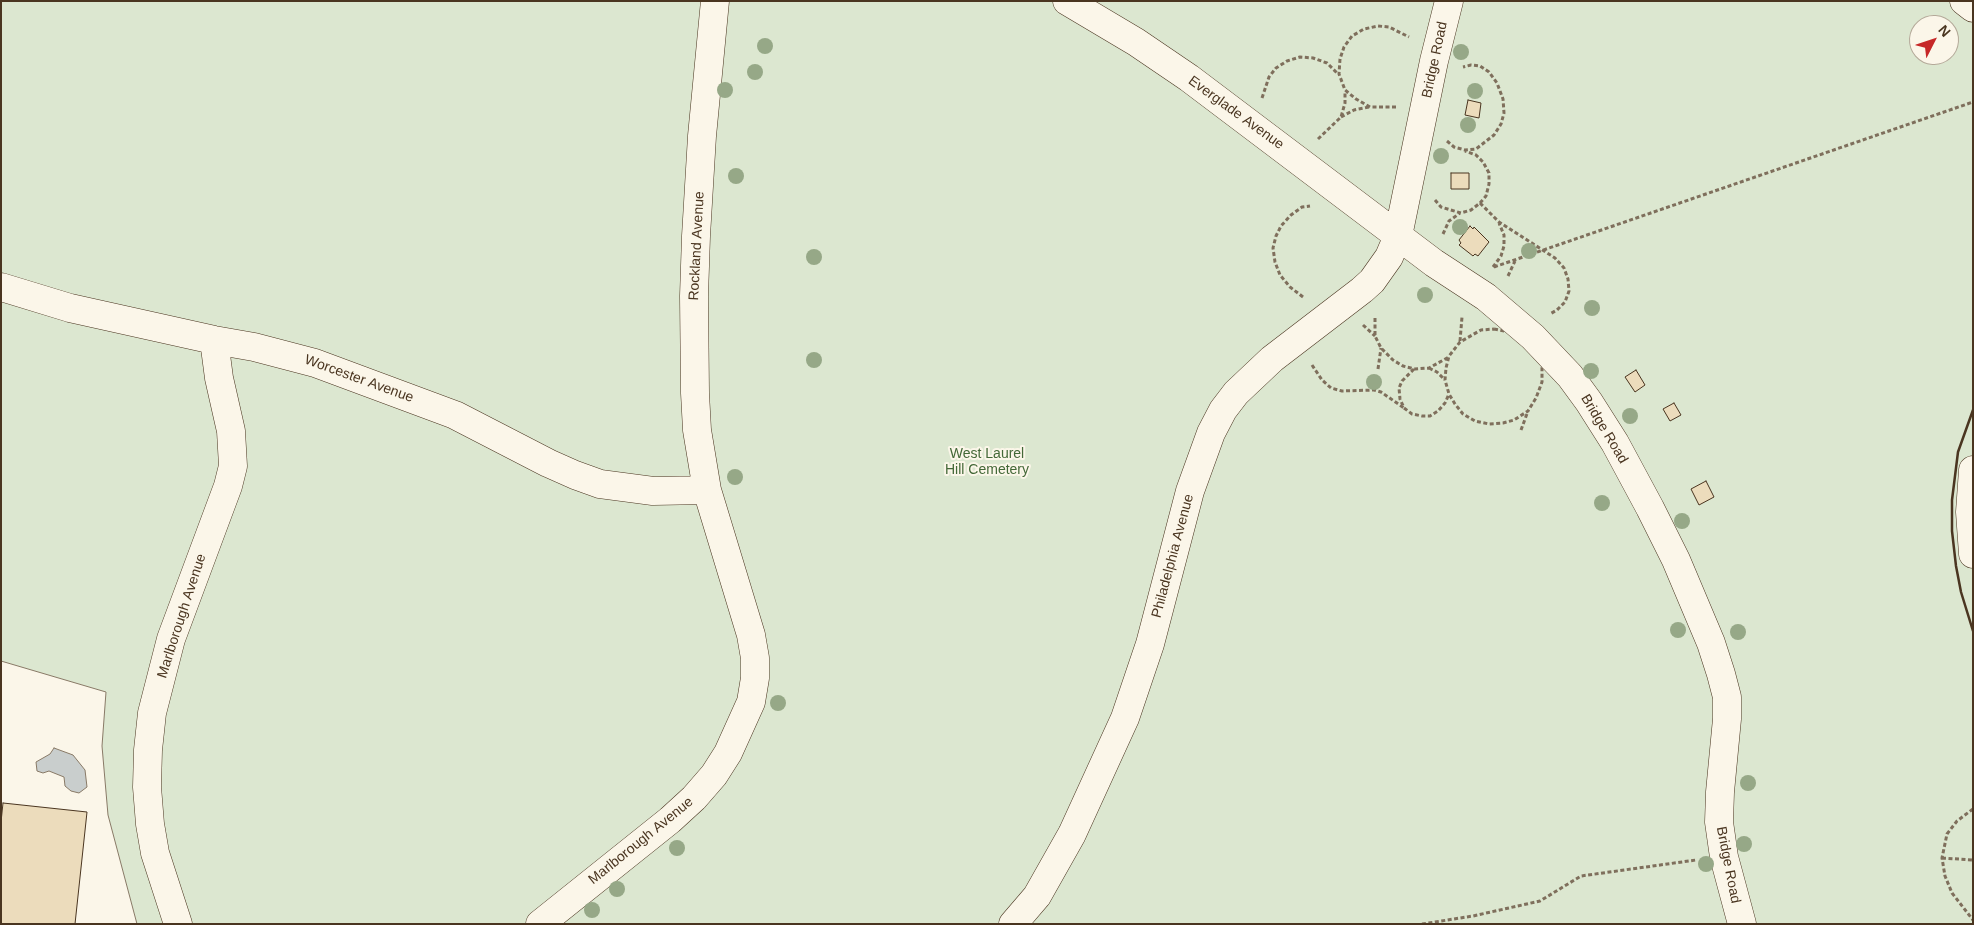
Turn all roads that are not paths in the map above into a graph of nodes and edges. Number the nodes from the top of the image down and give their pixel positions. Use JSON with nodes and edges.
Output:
{"nodes":[{"id":1,"x":715,"y":1,"type":"edge"},
{"id":2,"x":1067,"y":1,"type":"edge"},
{"id":3,"x":1449,"y":1,"type":"edge"},
{"id":4,"x":1964,"y":1,"type":"edge"},
{"id":5,"x":1973,"y":8,"type":"edge"},
{"id":6,"x":1398,"y":236,"type":"junction"},
{"id":7,"x":1,"y":287,"type":"edge"},
{"id":8,"x":214,"y":340,"type":"junction"},
{"id":9,"x":1973,"y":470,"type":"edge"},
{"id":10,"x":706,"y":490,"type":"junction"},
{"id":11,"x":1973,"y":554,"type":"edge"},
{"id":12,"x":178,"y":924,"type":"edge"},
{"id":13,"x":540,"y":924,"type":"edge"},
{"id":14,"x":1013,"y":924,"type":"edge"},
{"id":15,"x":1742,"y":924,"type":"edge"}],
"edges":[{"from":1,"to":10,"type":"lane","name":"Rockland Avenue"},
{"from":2,"to":6,"type":"lane","name":"Everglade Avenue"},
{"from":3,"to":6,"type":"lane","name":"Bridge Road"},
{"from":4,"to":5,"type":"lane"},
{"from":6,"to":14,"type":"lane","name":"Philadelphia Avenue"},
{"from":6,"to":15,"type":"lane","name":"Bridge Road"},
{"from":7,"to":8,"type":"lane","name":"Worcester Avenue"},
{"from":8,"to":10,"type":"lane","name":"Worcester Avenue"},
{"from":8,"to":12,"type":"lane","name":"Marlborough Avenue"},
{"from":9,"to":11,"type":"lane"},
{"from":10,"to":13,"type":"lane","name":"Marlborough Avenue"}]}
